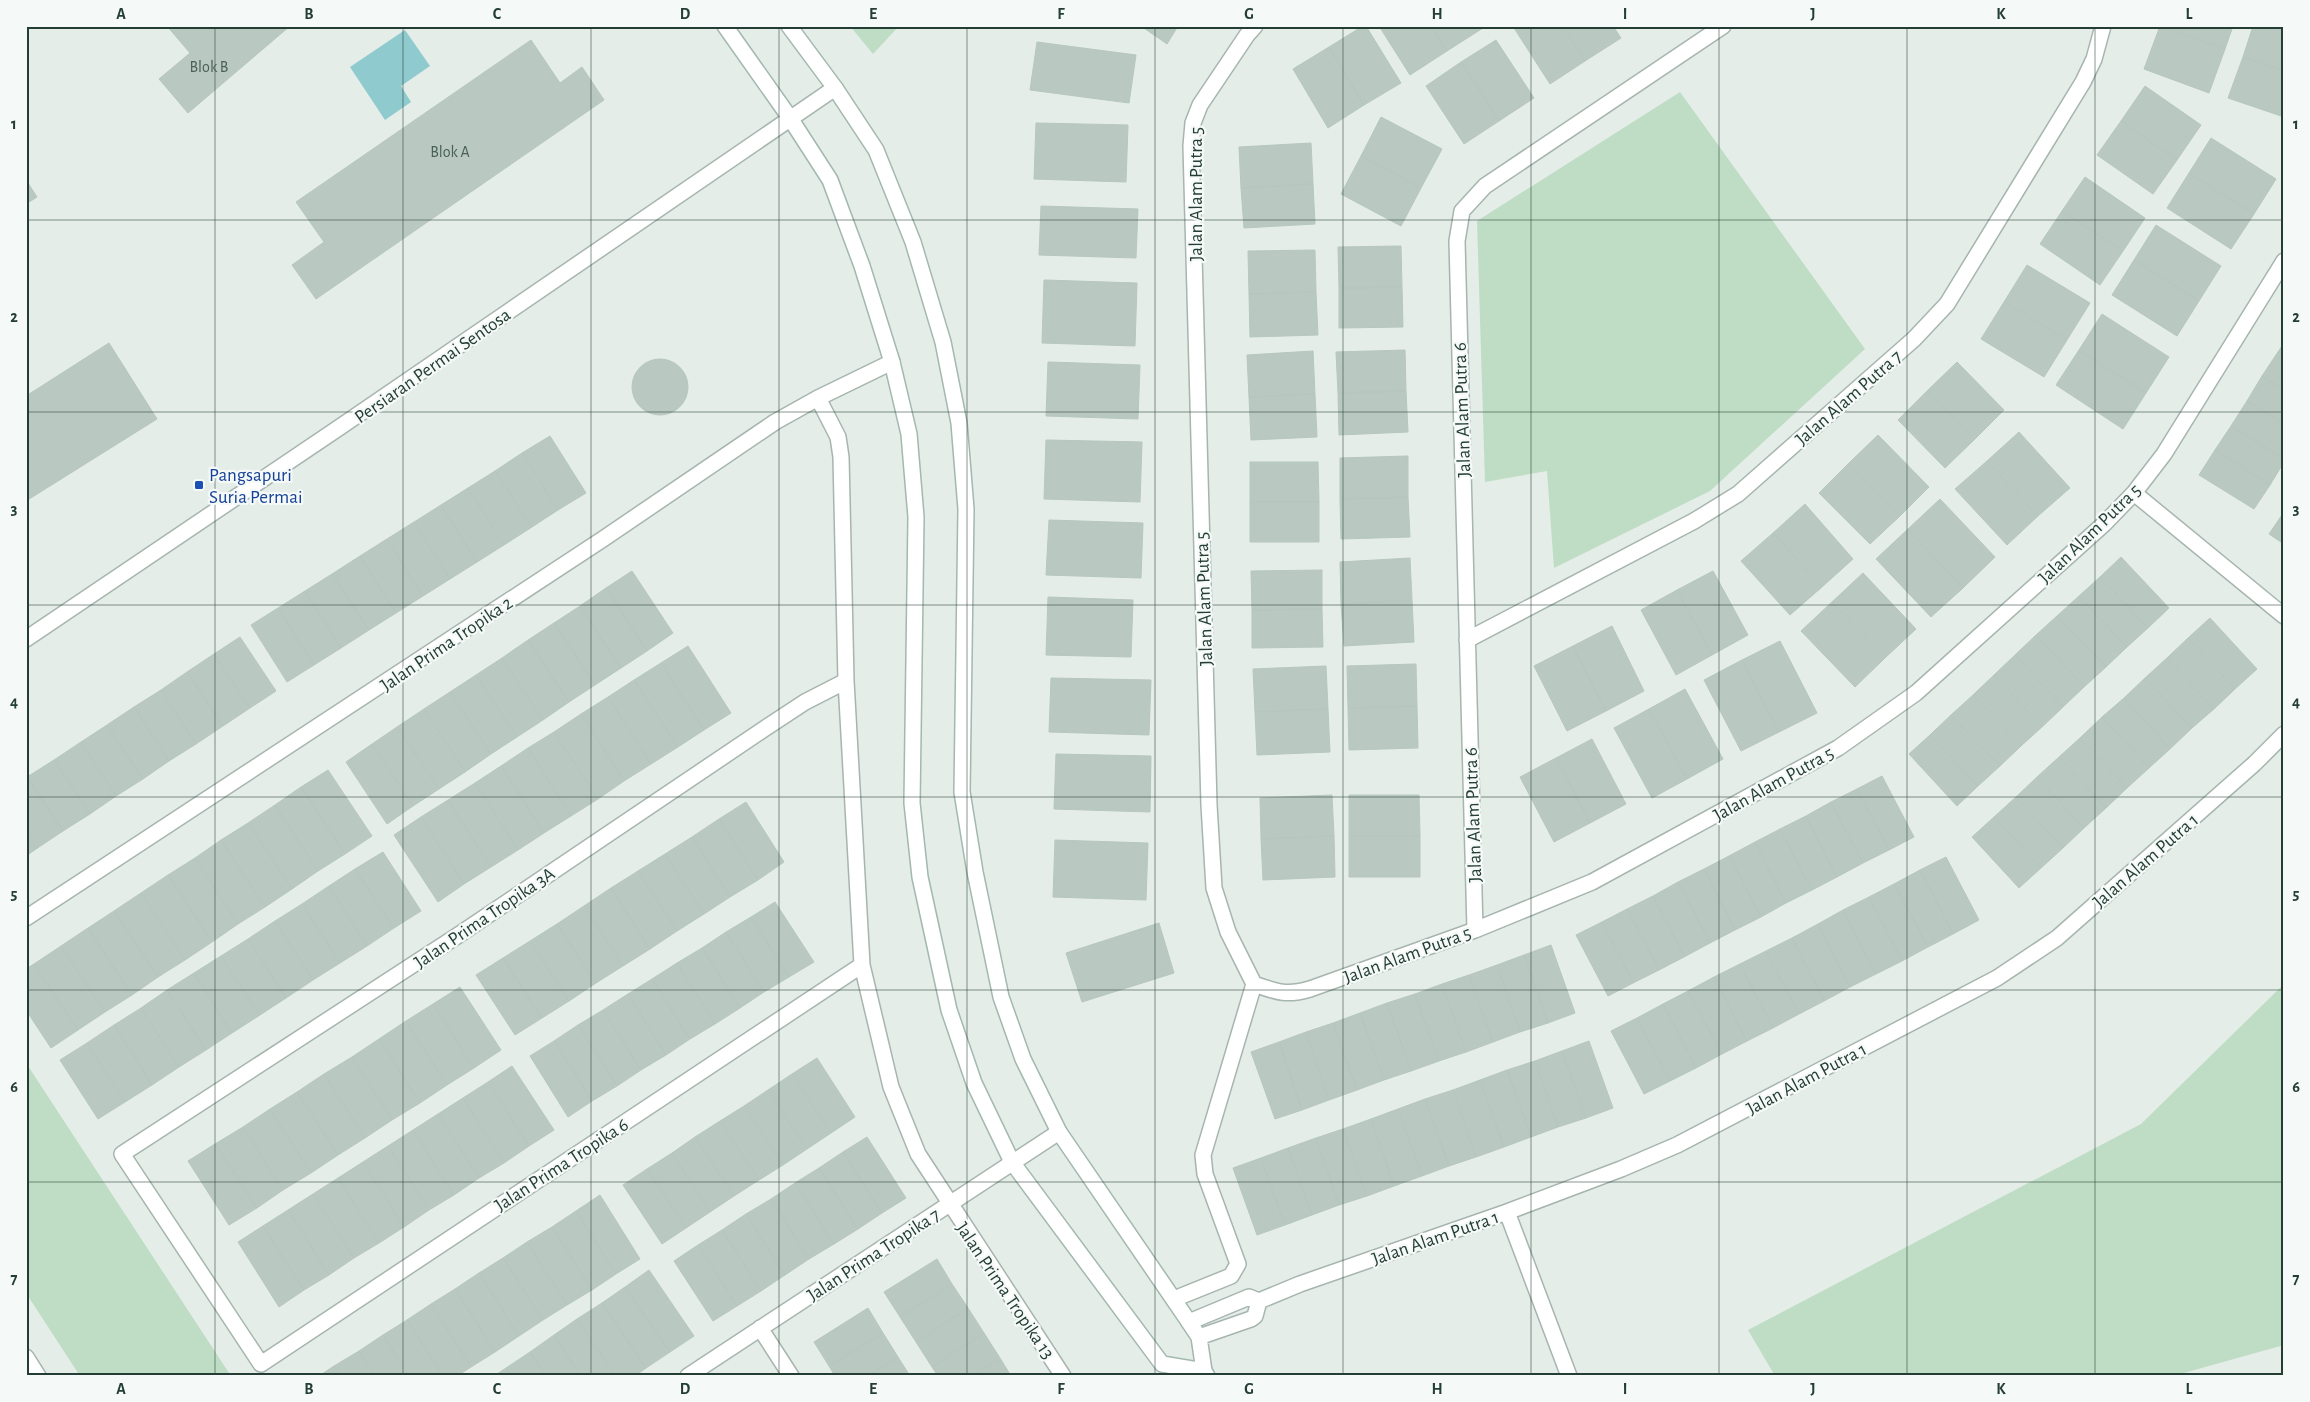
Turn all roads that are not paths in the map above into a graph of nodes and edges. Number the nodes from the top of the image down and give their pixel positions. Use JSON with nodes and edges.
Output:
{"nodes":[{"id":1,"x":725,"y":26,"type":"edge"},
{"id":2,"x":789,"y":26,"type":"edge"},
{"id":3,"x":1255,"y":26,"type":"edge"},
{"id":4,"x":1723,"y":26,"type":"edge"},
{"id":5,"x":2103,"y":26,"type":"edge"},
{"id":6,"x":835,"y":88,"type":"junction"},
{"id":7,"x":790,"y":118,"type":"junction"},
{"id":8,"x":2284,"y":261,"type":"edge"},
{"id":9,"x":892,"y":362,"type":"junction"},
{"id":10,"x":818,"y":398,"type":"junction"},
{"id":11,"x":2134,"y":493,"type":"junction"},
{"id":12,"x":2284,"y":616,"type":"edge"},
{"id":13,"x":26,"y":639,"type":"edge"},
{"id":14,"x":1467,"y":640,"type":"junction"},
{"id":15,"x":846,"y":682,"type":"junction"},
{"id":16,"x":2284,"y":734,"type":"edge"},
{"id":17,"x":26,"y":918,"type":"edge"},
{"id":18,"x":1475,"y":930,"type":"junction"},
{"id":19,"x":862,"y":965,"type":"junction"},
{"id":20,"x":1254,"y":984,"type":"junction"},
{"id":21,"x":1059,"y":1132,"type":"junction"},
{"id":22,"x":1012,"y":1162,"type":"junction"},
{"id":23,"x":949,"y":1204,"type":"junction"},
{"id":24,"x":1507,"y":1212,"type":"junction"},
{"id":25,"x":1174,"y":1299,"type":"junction"},
{"id":26,"x":1258,"y":1301,"type":"junction"},
{"id":27,"x":1189,"y":1322,"type":"junction"},
{"id":28,"x":760,"y":1328,"type":"junction"},
{"id":29,"x":1199,"y":1337,"type":"junction"},
{"id":30,"x":26,"y":1357,"type":"edge"},
{"id":31,"x":261,"y":1364,"type":"joint"},
{"id":32,"x":1206,"y":1373,"type":"edge"},
{"id":33,"x":38,"y":1376,"type":"edge"},
{"id":34,"x":688,"y":1376,"type":"edge"},
{"id":35,"x":791,"y":1376,"type":"edge"},
{"id":36,"x":1063,"y":1376,"type":"edge"},
{"id":37,"x":1569,"y":1376,"type":"edge"}],
"edges":[{"from":1,"to":7,"type":"street"},
{"from":2,"to":6,"type":"street"},
{"from":3,"to":20,"type":"street","name":"Jalan Alam Putra 5"},
{"from":4,"to":14,"type":"street","name":"Jalan Alam Putra 6"},
{"from":5,"to":14,"type":"street","name":"Jalan Alam Putra 7"},
{"from":6,"to":7,"type":"street","name":"Persiaran Permai Sentosa"},
{"from":6,"to":21,"type":"street"},
{"from":7,"to":9,"type":"street"},
{"from":7,"to":13,"type":"street","name":"Persiaran Permai Sentosa"},
{"from":8,"to":11,"type":"street","name":"Jalan Alam Putra 5"},
{"from":9,"to":10,"type":"street","name":"Jalan Prima Tropika 2"},
{"from":9,"to":22,"type":"street"},
{"from":10,"to":15,"type":"street","name":"Jalan Prima Tropika 13"},
{"from":10,"to":17,"type":"street","name":"Jalan Prima Tropika 2"},
{"from":11,"to":12,"type":"street"},
{"from":11,"to":18,"type":"street","name":"Jalan Alam Putra 5"},
{"from":14,"to":18,"type":"street","name":"Jalan Alam Putra 6"},
{"from":15,"to":19,"type":"street","name":"Jalan Prima Tropika 13"},
{"from":15,"to":31,"type":"street","name":"Jalan Prima Tropika 3A"},
{"from":16,"to":24,"type":"street","name":"Jalan Alam Putra 1"},
{"from":18,"to":20,"type":"street","name":"Jalan Alam Putra 5"},
{"from":19,"to":23,"type":"street","name":"Jalan Prima Tropika 13"},
{"from":19,"to":31,"type":"street","name":"Jalan Prima Tropika 6"},
{"from":20,"to":25,"type":"street"},
{"from":21,"to":22,"type":"street","name":"Jalan Prima Tropika 7"},
{"from":21,"to":25,"type":"street"},
{"from":22,"to":23,"type":"street","name":"Jalan Prima Tropika 7"},
{"from":22,"to":32,"type":"street"},
{"from":23,"to":28,"type":"street","name":"Jalan Prima Tropika 7"},
{"from":23,"to":36,"type":"street","name":"Jalan Prima Tropika 13"},
{"from":24,"to":26,"type":"street","name":"Jalan Alam Putra 1"},
{"from":24,"to":37,"type":"street"},
{"from":25,"to":27,"type":"street"},
{"from":26,"to":27,"type":"street","name":"Jalan Alam Putra 1"},
{"from":26,"to":29,"type":"street"},
{"from":27,"to":29,"type":"street"},
{"from":28,"to":34,"type":"street","name":"Jalan Prima Tropika 7"},
{"from":28,"to":35,"type":"street"},
{"from":29,"to":32,"type":"street"},
{"from":30,"to":33,"type":"street"}]}
